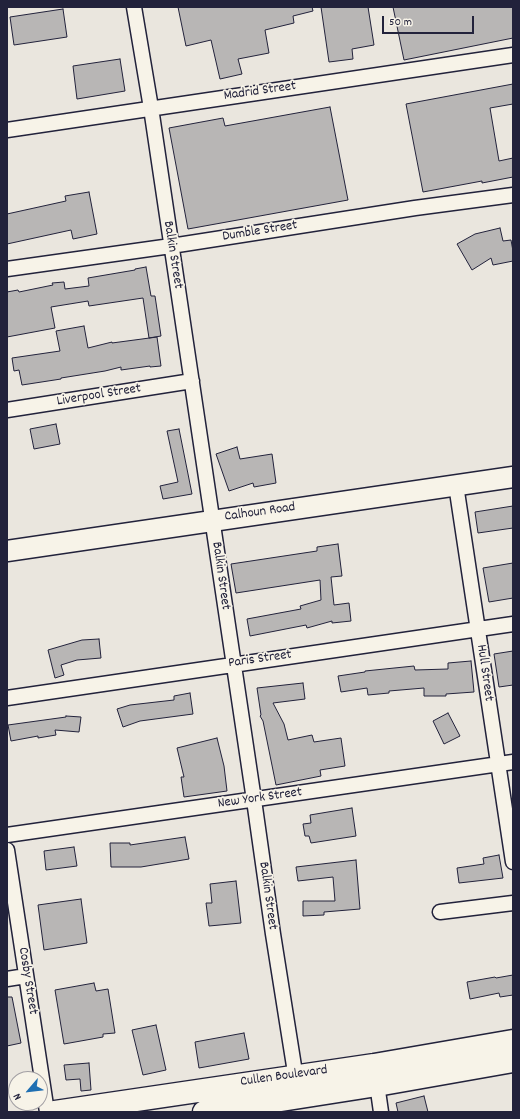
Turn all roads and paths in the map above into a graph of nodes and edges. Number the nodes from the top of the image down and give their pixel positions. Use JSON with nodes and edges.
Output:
{"nodes":[{"id":1,"x":134,"y":7,"type":"edge"},
{"id":2,"x":513,"y":55,"type":"edge"},
{"id":3,"x":151,"y":108,"type":"junction"},
{"id":4,"x":7,"y":130,"type":"edge"},
{"id":5,"x":513,"y":195,"type":"edge"},
{"id":6,"x":171,"y":246,"type":"junction"},
{"id":7,"x":7,"y":269,"type":"edge"},
{"id":8,"x":192,"y":381,"type":"junction"},
{"id":9,"x":7,"y":410,"type":"edge"},
{"id":10,"x":513,"y":477,"type":"edge"},
{"id":11,"x":456,"y":485,"type":"junction"},
{"id":12,"x":212,"y":520,"type":"junction"},
{"id":13,"x":7,"y":551,"type":"edge"},
{"id":14,"x":513,"y":624,"type":"edge"},
{"id":15,"x":478,"y":630,"type":"junction"},
{"id":16,"x":234,"y":664,"type":"junction"},
{"id":17,"x":7,"y":698,"type":"edge"},
{"id":18,"x":513,"y":762,"type":"edge"},
{"id":19,"x":498,"y":764,"type":"junction"},
{"id":20,"x":254,"y":800,"type":"junction"},
{"id":21,"x":7,"y":836,"type":"edge"},
{"id":22,"x":7,"y":850,"type":"edge"},
{"id":23,"x":513,"y":862,"type":"edge"},
{"id":24,"x":513,"y":903,"type":"edge"},
{"id":25,"x":440,"y":912,"type":"dead end"},
{"id":26,"x":26,"y":976,"type":"junction"},
{"id":27,"x":7,"y":979,"type":"edge"},
{"id":28,"x":513,"y":1041,"type":"edge"},
{"id":29,"x":513,"y":1061,"type":"edge"},
{"id":30,"x":295,"y":1075,"type":"junction"},
{"id":31,"x":376,"y":1075,"type":"junction"},
{"id":32,"x":299,"y":1097,"type":"junction"},
{"id":33,"x":129,"y":1106,"type":"edge"},
{"id":34,"x":47,"y":1112,"type":"edge"},
{"id":35,"x":55,"y":1112,"type":"edge"},
{"id":36,"x":204,"y":1112,"type":"edge"},
{"id":37,"x":381,"y":1112,"type":"edge"}],
"edges":[{"from":1,"to":3,"type":"street","name":"Balkin Street"},
{"from":2,"to":3,"type":"street","name":"Madrid Street"},
{"from":3,"to":4,"type":"street","name":"Madrid Street"},
{"from":3,"to":6,"type":"street","name":"Balkin Street"},
{"from":5,"to":6,"type":"street","name":"Dumble Street"},
{"from":6,"to":7,"type":"street","name":"Dumble Street"},
{"from":6,"to":8,"type":"street","name":"Balkin Street"},
{"from":8,"to":9,"type":"street","name":"Liverpool Street"},
{"from":8,"to":12,"type":"street","name":"Balkin Street"},
{"from":10,"to":11,"type":"street","name":"Calhoun Road"},
{"from":11,"to":12,"type":"street","name":"Calhoun Road"},
{"from":11,"to":15,"type":"street","name":"Hull Street"},
{"from":12,"to":13,"type":"street","name":"Calhoun Road"},
{"from":12,"to":16,"type":"street","name":"Balkin Street"},
{"from":14,"to":15,"type":"street","name":"Paris Street"},
{"from":15,"to":16,"type":"street","name":"Paris Street"},
{"from":15,"to":19,"type":"street","name":"Hull Street"},
{"from":16,"to":17,"type":"street","name":"Paris Street"},
{"from":16,"to":20,"type":"street","name":"Balkin Street"},
{"from":18,"to":19,"type":"street","name":"New York Street"},
{"from":19,"to":20,"type":"street","name":"New York Street"},
{"from":19,"to":23,"type":"street","name":"Hull Street"},
{"from":20,"to":21,"type":"street","name":"New York Street"},
{"from":20,"to":30,"type":"street","name":"Balkin Street"},
{"from":22,"to":26,"type":"street","name":"Cosby Street"},
{"from":24,"to":25,"type":"street"},
{"from":26,"to":27,"type":"street"},
{"from":26,"to":34,"type":"street","name":"Cosby Street"},
{"from":28,"to":31,"type":"main road","name":"Cullen Boulevard"},
{"from":29,"to":31,"type":"main road","name":"Cullen Boulevard"},
{"from":30,"to":31,"type":"main road","name":"Cullen Boulevard"},
{"from":30,"to":32,"type":"street","name":"Balkin Street"},
{"from":30,"to":33,"type":"main road","name":"Cullen Boulevard"},
{"from":31,"to":32,"type":"main road","name":"Cullen Boulevard"},
{"from":31,"to":37,"type":"street"},
{"from":32,"to":36,"type":"main road","name":"Cullen Boulevard"},
{"from":33,"to":35,"type":"main road","name":"Cullen Boulevard"}]}
